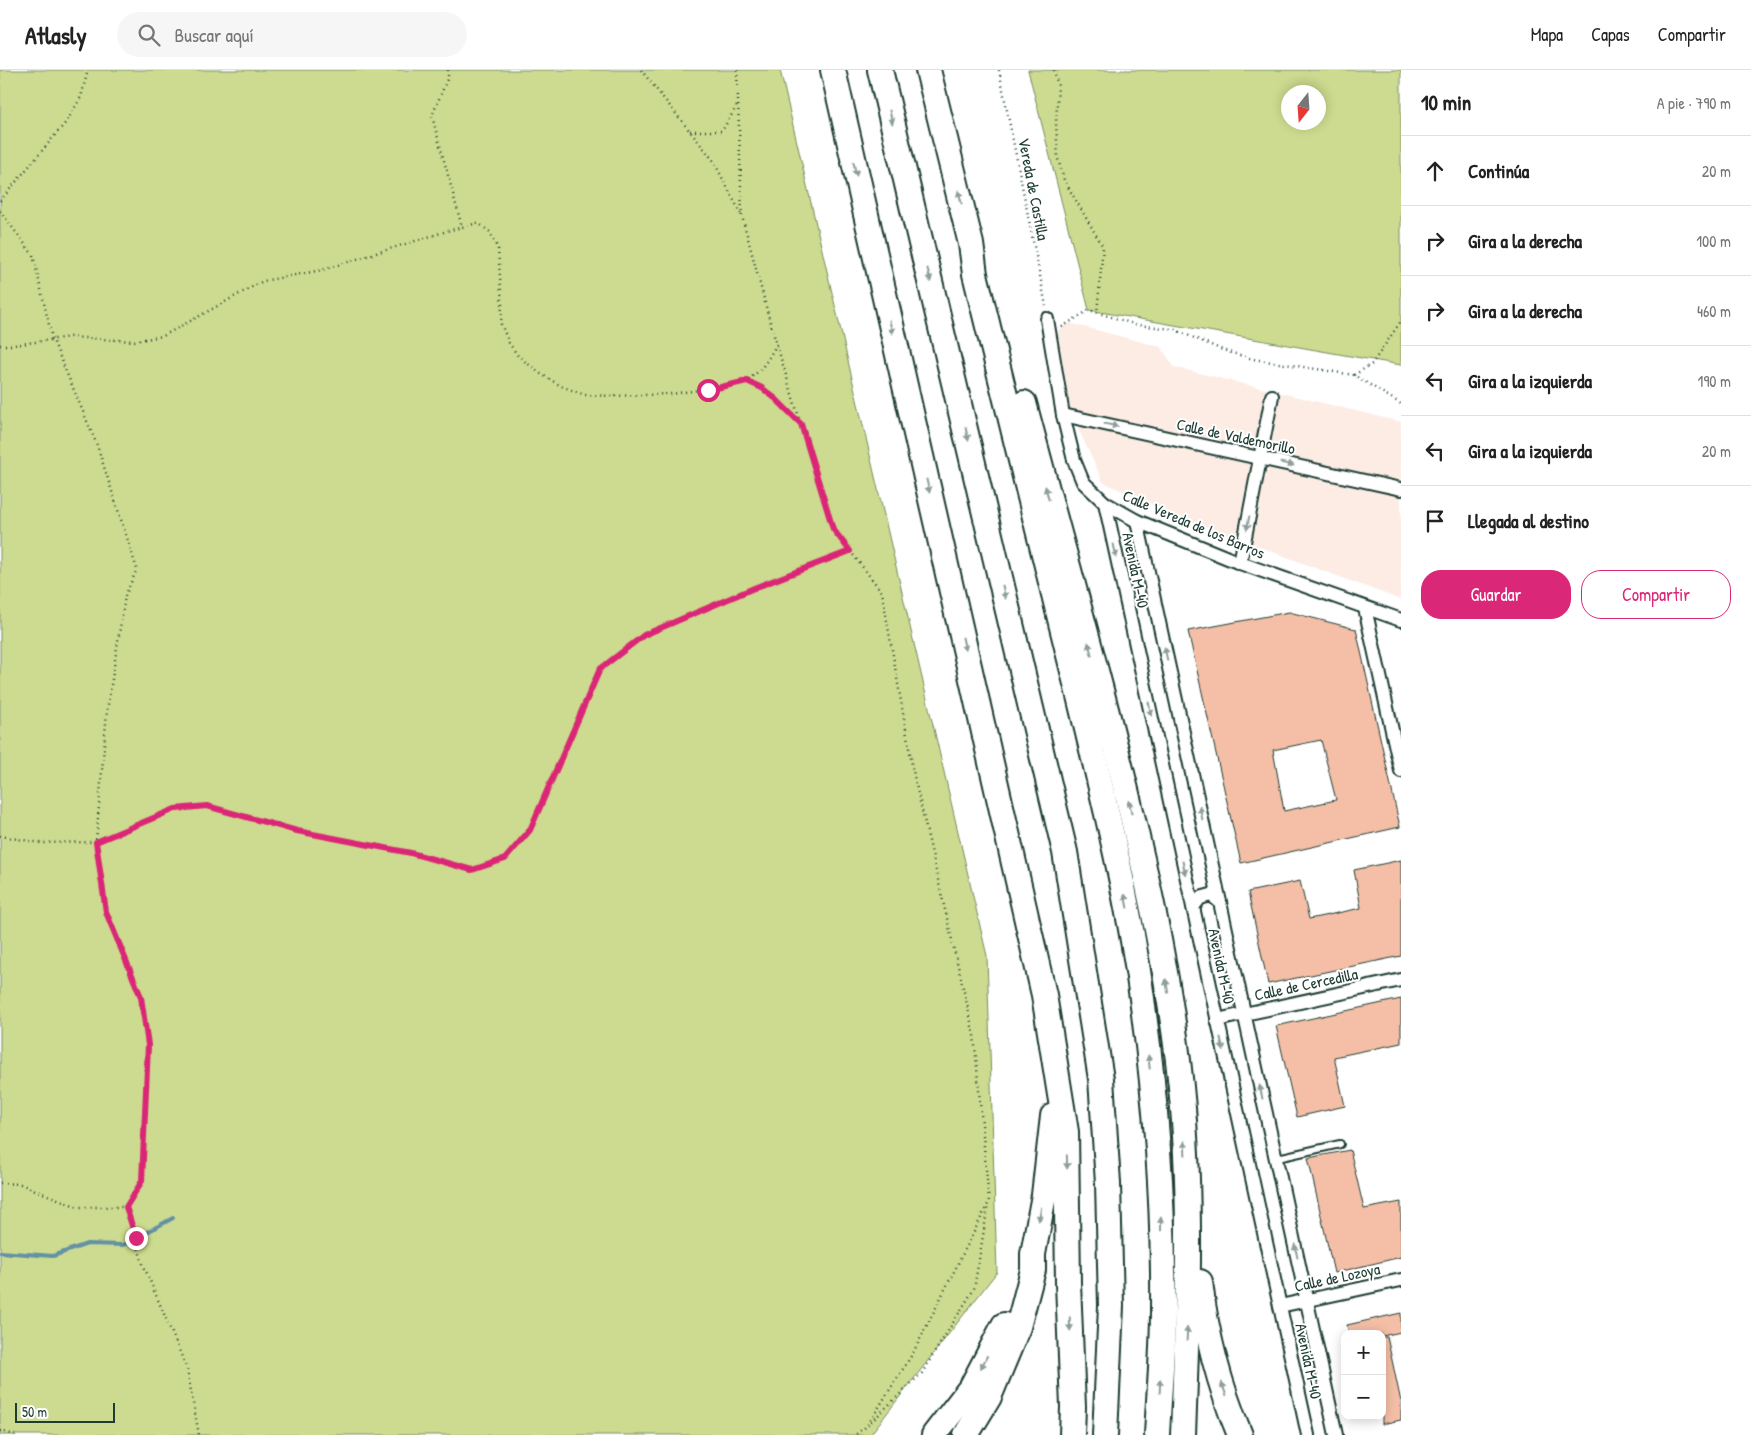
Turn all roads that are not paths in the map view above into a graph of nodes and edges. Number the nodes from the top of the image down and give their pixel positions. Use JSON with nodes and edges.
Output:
{"nodes":[{"id":1,"x":833,"y":70,"type":"edge"},
{"id":2,"x":880,"y":70,"type":"edge"},
{"id":3,"x":928,"y":70,"type":"edge"},
{"id":4,"x":971,"y":244,"type":"junction"},
{"id":5,"x":1047,"y":316,"type":"road end"},
{"id":6,"x":1272,"y":396,"type":"dead end"},
{"id":7,"x":1063,"y":415,"type":"junction"},
{"id":8,"x":1260,"y":458,"type":"junction"},
{"id":9,"x":1401,"y":489,"type":"edge"},
{"id":10,"x":1105,"y":503,"type":"junction"},
{"id":11,"x":1137,"y":521,"type":"junction"},
{"id":12,"x":1240,"y":563,"type":"junction"},
{"id":13,"x":1366,"y":608,"type":"junction"},
{"id":14,"x":1401,"y":620,"type":"edge"},
{"id":15,"x":1401,"y":771,"type":"edge"},
{"id":16,"x":1220,"y":902,"type":"junction"},
{"id":17,"x":1193,"y":908,"type":"junction"},
{"id":18,"x":1401,"y":980,"type":"edge"},
{"id":19,"x":1244,"y":1014,"type":"junction"},
{"id":20,"x":1217,"y":1020,"type":"junction"},
{"id":21,"x":1056,"y":1079,"type":"junction"},
{"id":22,"x":1340,"y":1144,"type":"dead end"},
{"id":23,"x":1275,"y":1155,"type":"junction"},
{"id":24,"x":1188,"y":1196,"type":"junction"},
{"id":25,"x":1033,"y":1254,"type":"junction"},
{"id":26,"x":1401,"y":1280,"type":"edge"},
{"id":27,"x":1306,"y":1300,"type":"junction"},
{"id":28,"x":1280,"y":1306,"type":"junction"},
{"id":29,"x":934,"y":1435,"type":"edge"},
{"id":30,"x":966,"y":1435,"type":"edge"},
{"id":31,"x":1072,"y":1435,"type":"edge"},
{"id":32,"x":1105,"y":1435,"type":"edge"},
{"id":33,"x":1157,"y":1435,"type":"edge"},
{"id":34,"x":1183,"y":1435,"type":"edge"},
{"id":35,"x":1240,"y":1435,"type":"edge"},
{"id":36,"x":1308,"y":1435,"type":"edge"},
{"id":37,"x":1336,"y":1435,"type":"edge"}],
"edges":[{"from":1,"to":21,"type":"highway","one_way":true},
{"from":2,"to":32,"type":"highway","one_way":true},
{"from":4,"to":3,"type":"highway","one_way":true},
{"from":24,"to":4,"type":"highway","one_way":true},
{"from":33,"to":4,"type":"highway","one_way":true},
{"from":5,"to":7,"type":"street","name":"Calle Vereda de los Barros"},
{"from":6,"to":8,"type":"street"},
{"from":7,"to":8,"type":"street","name":"Calle de Valdemorillo","one_way":true},
{"from":7,"to":10,"type":"street","name":"Calle Vereda de los Barros"},
{"from":8,"to":9,"type":"street","name":"Calle de Valdemorillo","one_way":true},
{"from":8,"to":12,"type":"street","one_way":true},
{"from":10,"to":11,"type":"street","name":"Calle Vereda de los Barros"},
{"from":10,"to":17,"type":"street","name":"Avenida M-40","one_way":true},
{"from":11,"to":12,"type":"street","name":"Calle Vereda de los Barros"},
{"from":16,"to":11,"type":"street","name":"Avenida M-40","one_way":true},
{"from":12,"to":13,"type":"street","name":"Calle Vereda de los Barros"},
{"from":13,"to":14,"type":"street","name":"Calle Vereda de los Barros"},
{"from":13,"to":15,"type":"street"},
{"from":16,"to":17,"type":"street"},
{"from":16,"to":19,"type":"street","name":"Avenida M-40"},
{"from":17,"to":20,"type":"street","name":"Avenida M-40"},
{"from":18,"to":19,"type":"street","name":"Calle de Cercedilla"},
{"from":19,"to":20,"type":"street","name":"Calle de Cercedilla"},
{"from":23,"to":19,"type":"street","name":"Avenida M-40","one_way":true},
{"from":20,"to":28,"type":"street","name":"Avenida M-40","one_way":true},
{"from":21,"to":25,"type":"highway","one_way":true},
{"from":21,"to":31,"type":"highway","one_way":true},
{"from":22,"to":23,"type":"lane"},
{"from":27,"to":23,"type":"street","name":"Avenida M-40","one_way":true},
{"from":34,"to":24,"type":"highway","one_way":true},
{"from":35,"to":24,"type":"highway","one_way":true},
{"from":25,"to":29,"type":"highway","one_way":true},
{"from":25,"to":30,"type":"highway"},
{"from":26,"to":27,"type":"street","name":"Calle de Lozoya"},
{"from":27,"to":28,"type":"street","name":"Calle de Lozoya"},
{"from":27,"to":37,"type":"street","name":"Avenida M-40"},
{"from":28,"to":36,"type":"street","name":"Avenida M-40"}]}
